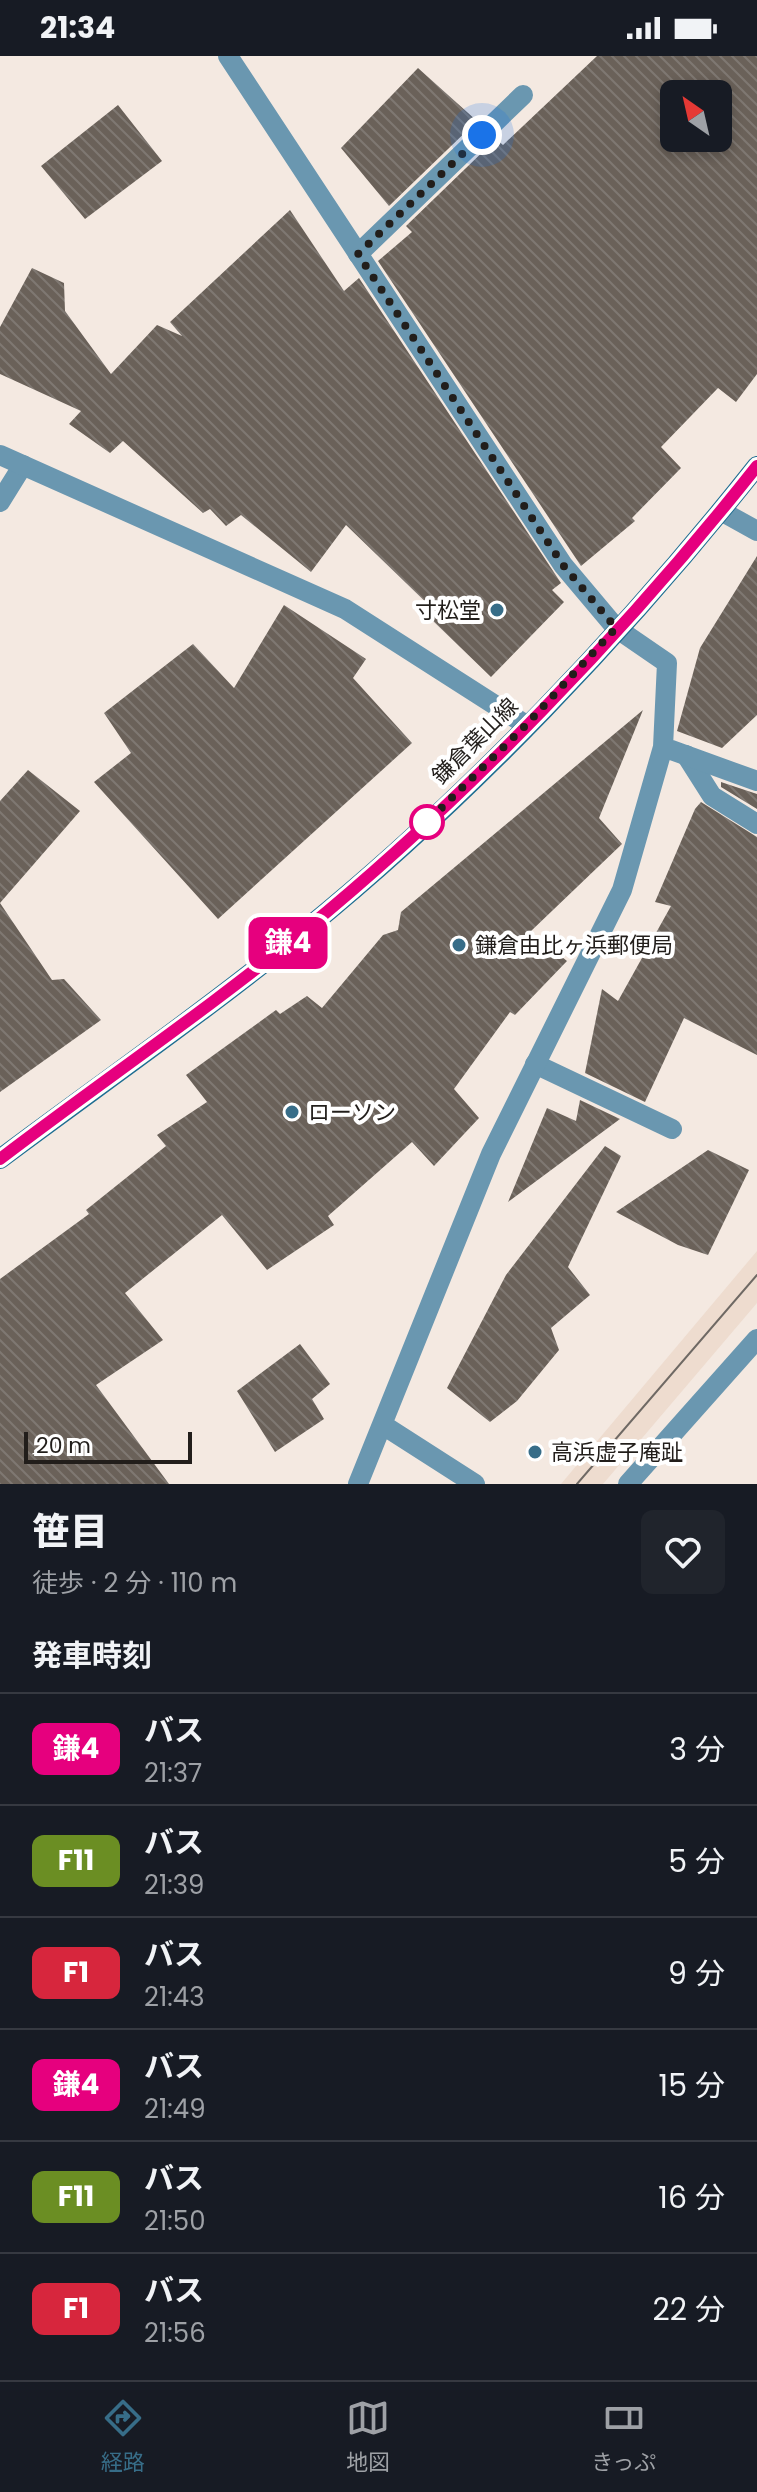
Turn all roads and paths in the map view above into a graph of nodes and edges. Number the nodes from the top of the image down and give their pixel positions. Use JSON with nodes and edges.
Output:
{"nodes":[{"id":1,"x":228,"y":56,"type":"edge"},
{"id":2,"x":523,"y":95,"type":"dead end"},
{"id":3,"x":358,"y":254,"type":"junction"},
{"id":4,"x":0,"y":455,"type":"edge"},
{"id":5,"x":23,"y":465,"type":"junction"},
{"id":6,"x":757,"y":466,"type":"edge"},
{"id":7,"x":0,"y":502,"type":"edge"},
{"id":8,"x":721,"y":511,"type":"junction"},
{"id":9,"x":757,"y":531,"type":"edge"},
{"id":10,"x":616,"y":628,"type":"junction"},
{"id":11,"x":526,"y":725,"type":"junction"},
{"id":12,"x":663,"y":747,"type":"junction"},
{"id":13,"x":686,"y":755,"type":"junction"},
{"id":14,"x":757,"y":781,"type":"edge"},
{"id":15,"x":757,"y":824,"type":"edge"},
{"id":16,"x":535,"y":1064,"type":"junction"},
{"id":17,"x":672,"y":1129,"type":"dead end"},
{"id":18,"x":0,"y":1159,"type":"edge"},
{"id":19,"x":757,"y":1339,"type":"edge"},
{"id":20,"x":383,"y":1425,"type":"junction"},
{"id":21,"x":358,"y":1484,"type":"edge"},
{"id":22,"x":475,"y":1484,"type":"edge"},
{"id":23,"x":628,"y":1484,"type":"edge"}],
"edges":[{"from":1,"to":3,"type":"street"},
{"from":2,"to":3,"type":"street"},
{"from":3,"to":10,"type":"street"},
{"from":4,"to":5,"type":"street"},
{"from":5,"to":7,"type":"street"},
{"from":5,"to":11,"type":"street"},
{"from":6,"to":8,"type":"main road","name":"鎌倉葉山線"},
{"from":8,"to":9,"type":"street"},
{"from":8,"to":10,"type":"main road","name":"鎌倉葉山線"},
{"from":10,"to":11,"type":"main road","name":"鎌倉葉山線"},
{"from":10,"to":12,"type":"street"},
{"from":11,"to":18,"type":"main road","name":"鎌倉葉山線"},
{"from":12,"to":13,"type":"street"},
{"from":12,"to":16,"type":"street"},
{"from":13,"to":14,"type":"street"},
{"from":13,"to":15,"type":"street"},
{"from":16,"to":17,"type":"street"},
{"from":16,"to":20,"type":"street"},
{"from":19,"to":23,"type":"street"},
{"from":20,"to":21,"type":"street"},
{"from":20,"to":22,"type":"street"}]}
